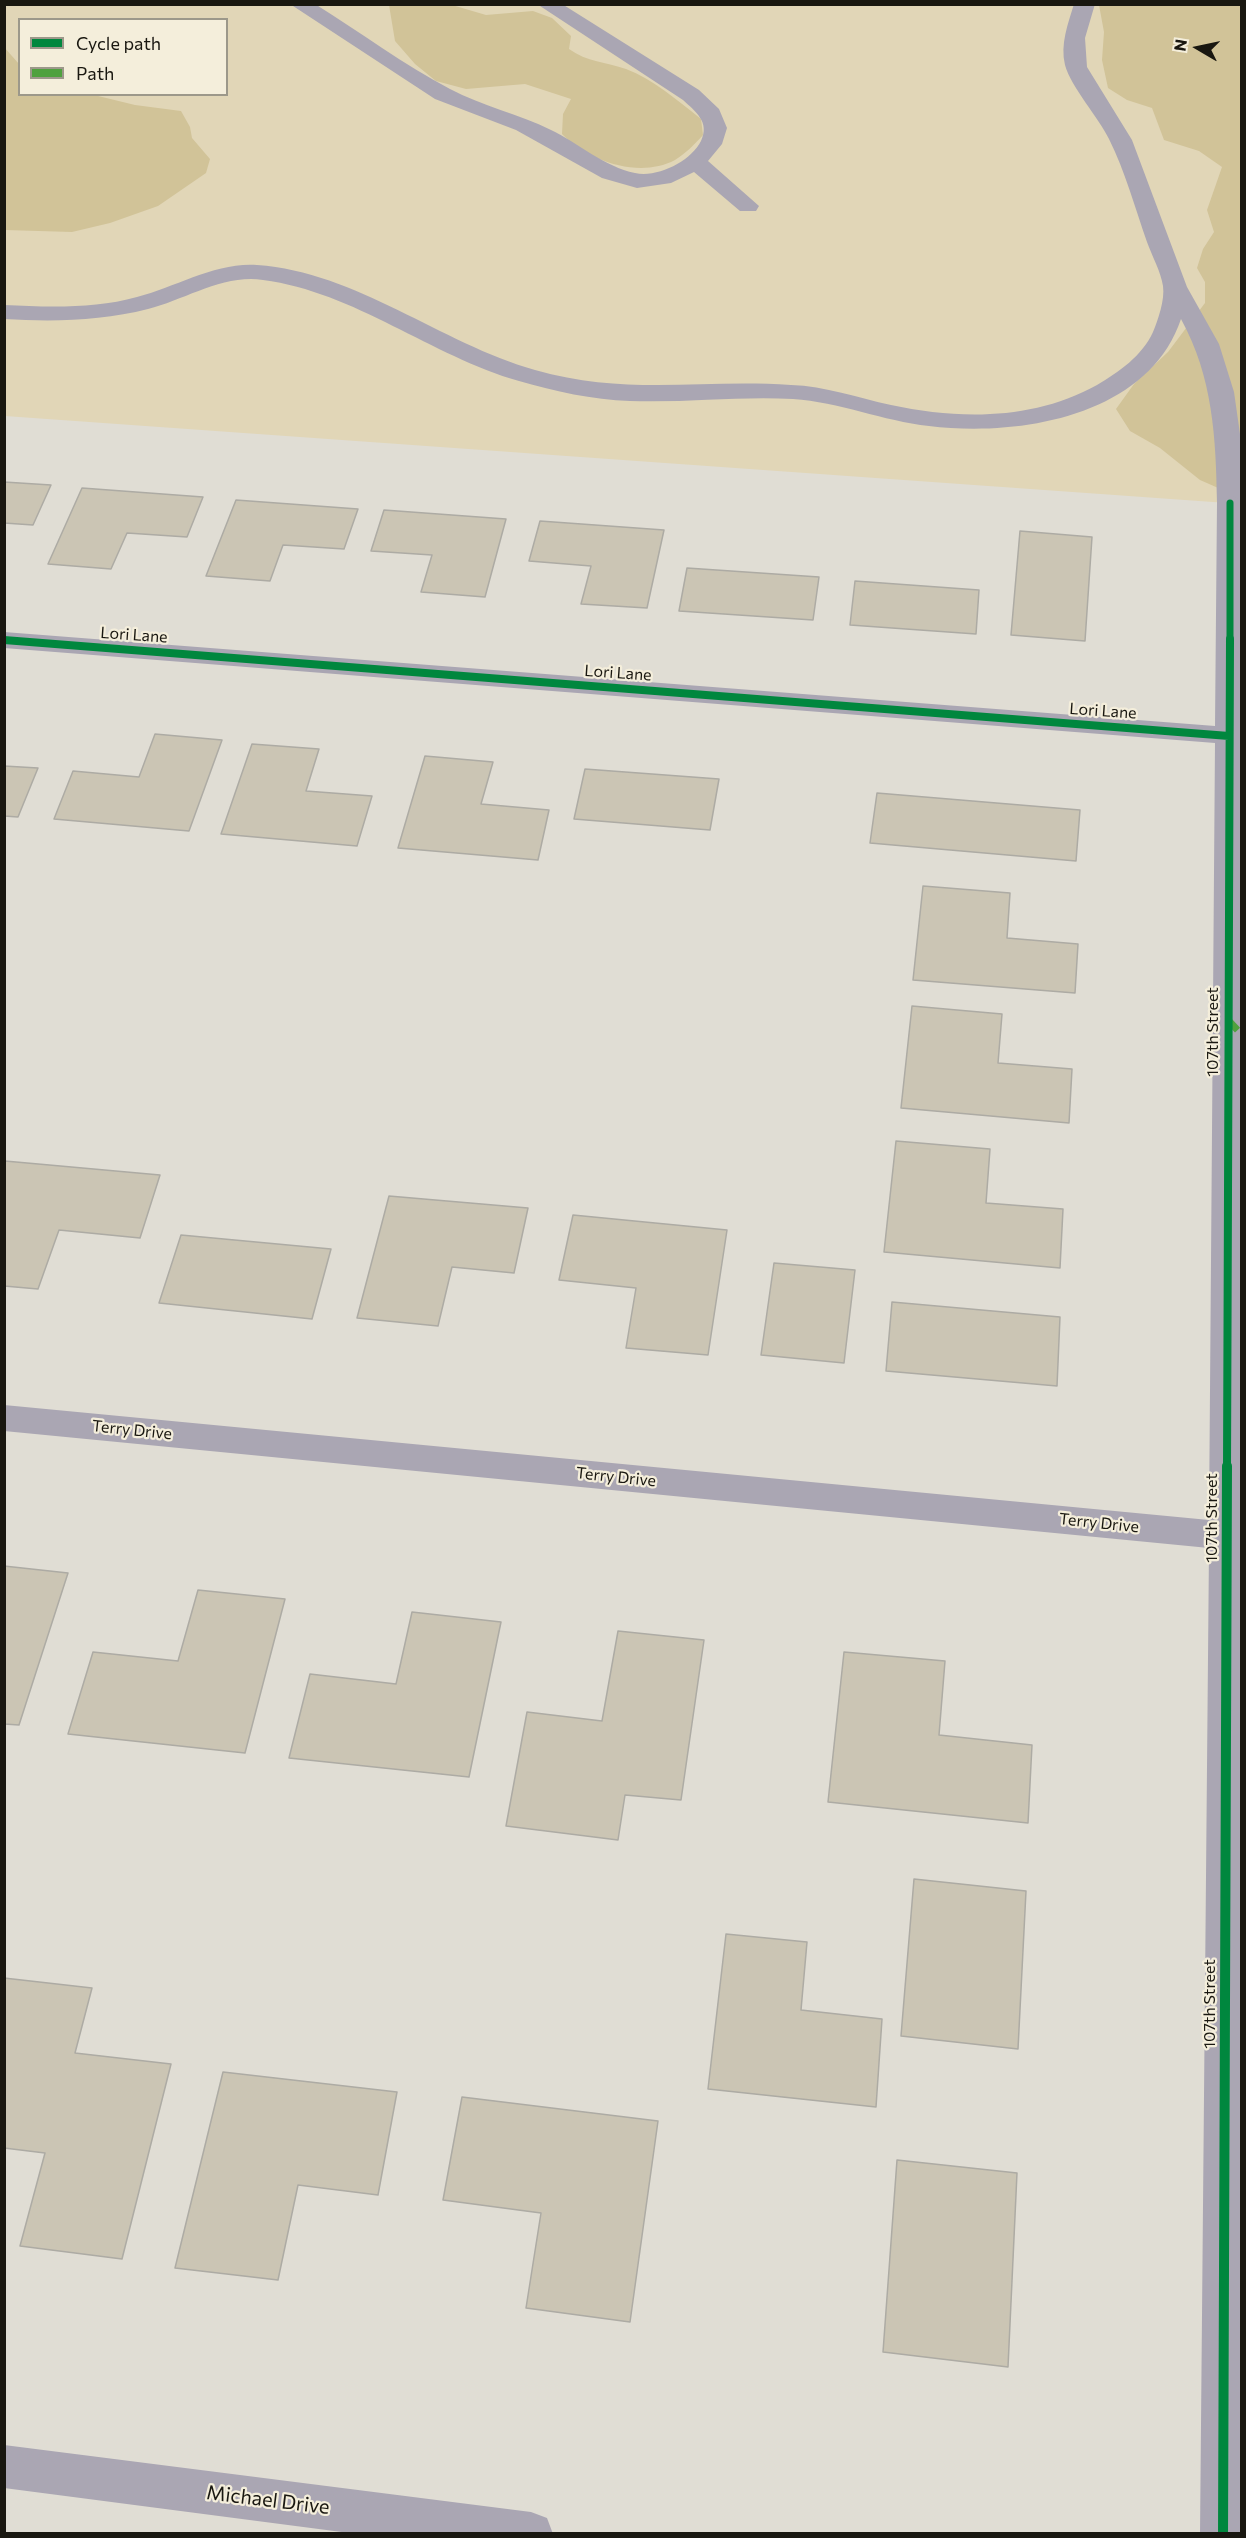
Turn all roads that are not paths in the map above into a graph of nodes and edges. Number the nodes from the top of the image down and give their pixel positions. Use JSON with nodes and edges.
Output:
{"nodes":[{"id":1,"x":300,"y":4,"type":"edge"},
{"id":2,"x":547,"y":4,"type":"edge"},
{"id":3,"x":1086,"y":4,"type":"edge"},
{"id":4,"x":695,"y":162,"type":"junction"},
{"id":5,"x":748,"y":206,"type":"dead end"},
{"id":6,"x":1175,"y":287,"type":"junction"},
{"id":7,"x":4,"y":312,"type":"edge"},
{"id":8,"x":4,"y":640,"type":"edge"},
{"id":9,"x":1230,"y":736,"type":"junction"},
{"id":10,"x":4,"y":1418,"type":"edge"},
{"id":11,"x":1227,"y":1536,"type":"junction"},
{"id":12,"x":4,"y":2466,"type":"edge"},
{"id":13,"x":531,"y":2534,"type":"edge"},
{"id":14,"x":1223,"y":2534,"type":"edge"}],
"edges":[{"from":1,"to":4,"type":"street"},
{"from":2,"to":4,"type":"street"},
{"from":3,"to":6,"type":"street","name":"107th Street"},
{"from":4,"to":5,"type":"street"},
{"from":6,"to":7,"type":"street"},
{"from":6,"to":9,"type":"street","name":"107th Street"},
{"from":8,"to":9,"type":"street","name":"Lori Lane"},
{"from":9,"to":11,"type":"street","name":"107th Street"},
{"from":10,"to":11,"type":"street","name":"Terry Drive"},
{"from":11,"to":14,"type":"street","name":"107th Street"},
{"from":12,"to":13,"type":"street","name":"Michael Drive"}]}
